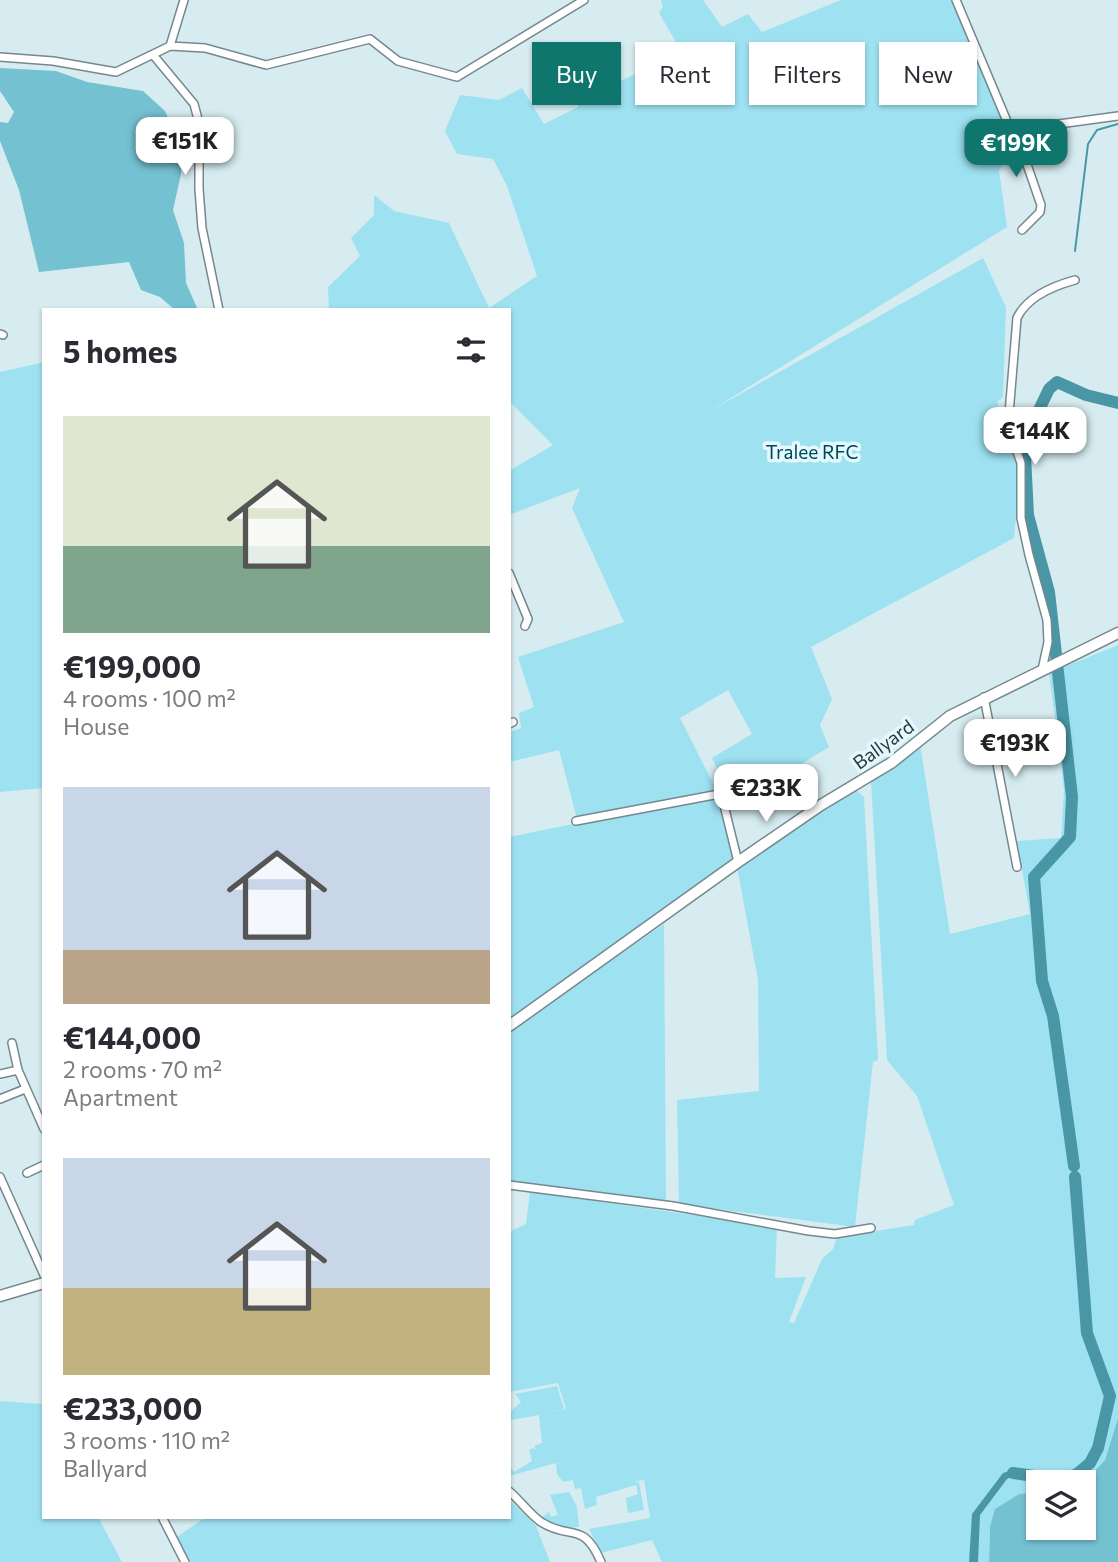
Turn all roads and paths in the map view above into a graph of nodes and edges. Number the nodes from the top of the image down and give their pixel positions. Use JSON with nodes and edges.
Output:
{"nodes":[{"id":1,"x":184,"y":0,"type":"edge"},
{"id":2,"x":583,"y":0,"type":"edge"},
{"id":3,"x":956,"y":0,"type":"edge"},
{"id":4,"x":170,"y":46,"type":"junction"},
{"id":5,"x":154,"y":56,"type":"junction"},
{"id":6,"x":0,"y":57,"type":"edge"},
{"id":7,"x":1118,"y":116,"type":"edge"},
{"id":8,"x":1015,"y":130,"type":"junction"},
{"id":9,"x":1022,"y":230,"type":"dead end"},
{"id":10,"x":1074,"y":280,"type":"dead end"},
{"id":11,"x":219,"y":308,"type":"edge"},
{"id":12,"x":511,"y":578,"type":"edge"},
{"id":13,"x":526,"y":626,"type":"dead end"},
{"id":14,"x":1118,"y":633,"type":"edge"},
{"id":15,"x":1046,"y":668,"type":"junction"},
{"id":16,"x":984,"y":697,"type":"junction"},
{"id":17,"x":576,"y":821,"type":"dead end"},
{"id":18,"x":738,"y":862,"type":"junction"},
{"id":19,"x":1017,"y":867,"type":"dead end"},
{"id":20,"x":511,"y":1025,"type":"edge"},
{"id":21,"x":12,"y":1043,"type":"dead end"},
{"id":22,"x":18,"y":1070,"type":"junction"},
{"id":23,"x":0,"y":1074,"type":"edge"},
{"id":24,"x":25,"y":1089,"type":"junction"},
{"id":25,"x":0,"y":1099,"type":"edge"},
{"id":26,"x":42,"y":1124,"type":"edge"},
{"id":27,"x":42,"y":1167,"type":"edge"},
{"id":28,"x":27,"y":1173,"type":"dead end"},
{"id":29,"x":0,"y":1177,"type":"edge"},
{"id":30,"x":511,"y":1185,"type":"edge"},
{"id":31,"x":871,"y":1228,"type":"dead end"},
{"id":32,"x":42,"y":1281,"type":"edge"},
{"id":33,"x":42,"y":1283,"type":"edge"},
{"id":34,"x":0,"y":1296,"type":"edge"},
{"id":35,"x":511,"y":1492,"type":"edge"},
{"id":36,"x":163,"y":1519,"type":"edge"},
{"id":37,"x":186,"y":1562,"type":"edge"},
{"id":38,"x":601,"y":1562,"type":"edge"}],
"edges":[{"from":1,"to":4,"type":"street"},
{"from":2,"to":4,"type":"street"},
{"from":3,"to":8,"type":"street"},
{"from":4,"to":5,"type":"street"},
{"from":5,"to":6,"type":"street"},
{"from":5,"to":11,"type":"street"},
{"from":7,"to":8,"type":"street"},
{"from":8,"to":9,"type":"street"},
{"from":10,"to":15,"type":"street"},
{"from":12,"to":13,"type":"street"},
{"from":14,"to":15,"type":"street","name":"Ballyard"},
{"from":15,"to":16,"type":"street","name":"Ballyard"},
{"from":16,"to":18,"type":"street","name":"Ballyard"},
{"from":16,"to":19,"type":"street"},
{"from":17,"to":18,"type":"street"},
{"from":18,"to":20,"type":"street","name":"Ballyard"},
{"from":21,"to":22,"type":"street"},
{"from":22,"to":23,"type":"street"},
{"from":22,"to":24,"type":"street"},
{"from":24,"to":25,"type":"street"},
{"from":24,"to":26,"type":"street"},
{"from":27,"to":28,"type":"street"},
{"from":29,"to":32,"type":"street"},
{"from":30,"to":31,"type":"street"},
{"from":33,"to":34,"type":"street"},
{"from":35,"to":38,"type":"street"},
{"from":36,"to":37,"type":"street"}]}
